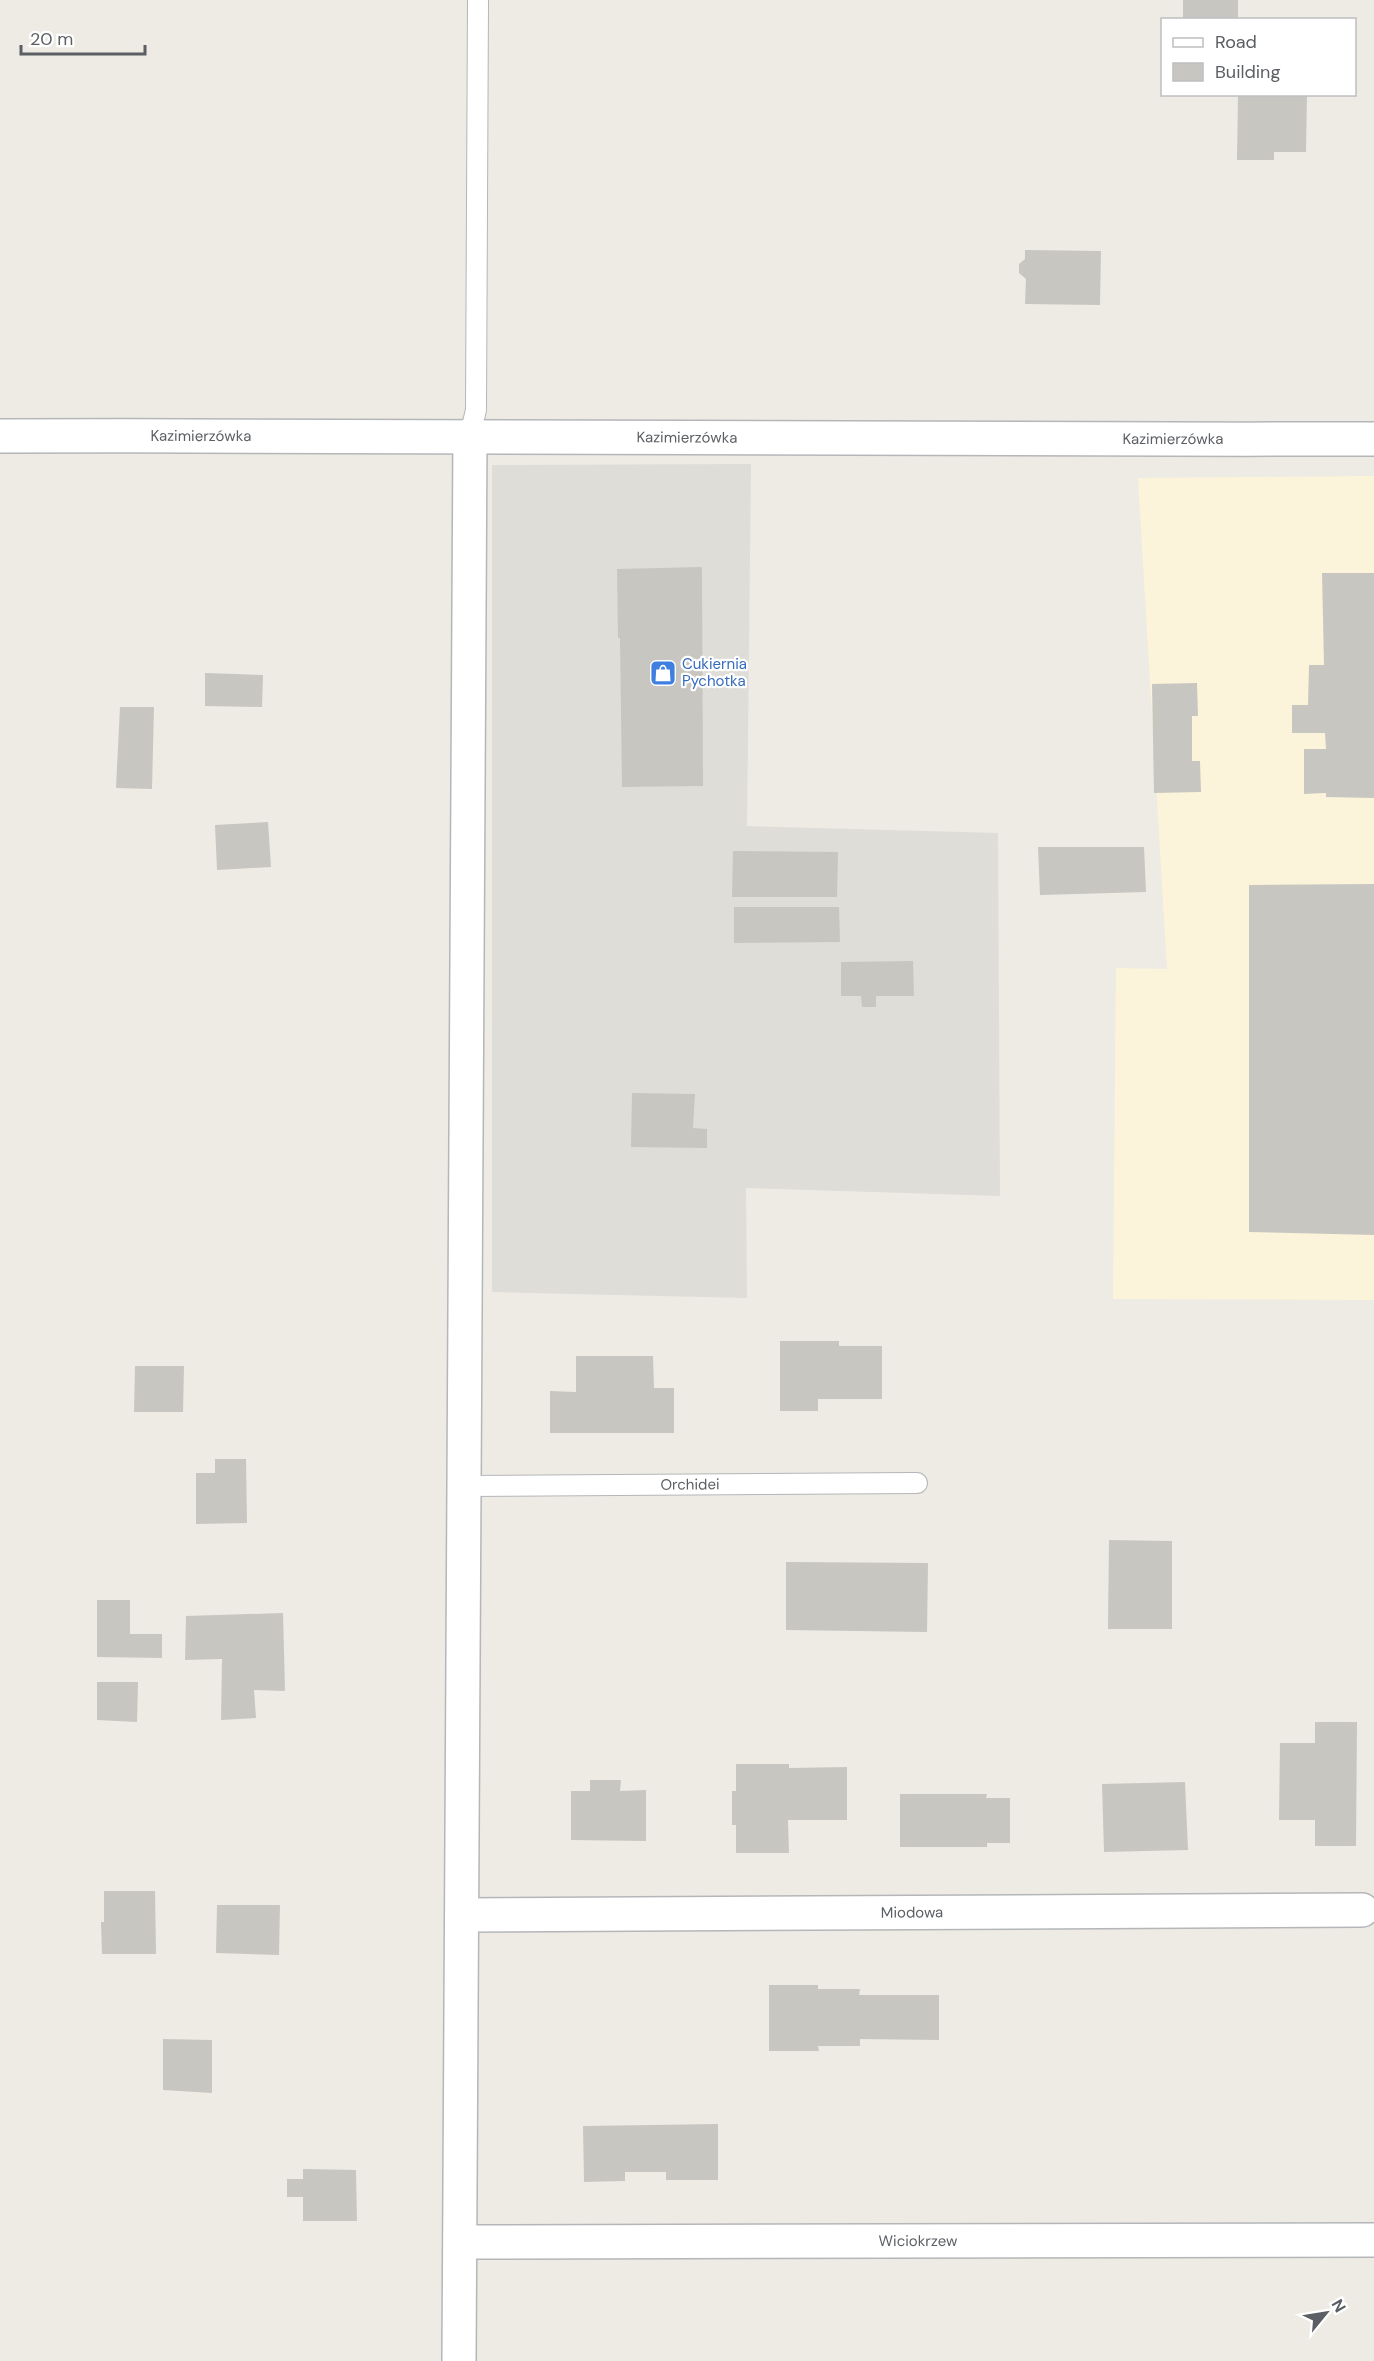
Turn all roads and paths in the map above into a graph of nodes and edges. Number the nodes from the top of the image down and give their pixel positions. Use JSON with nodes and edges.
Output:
{"nodes":[{"id":1,"x":478,"y":0,"type":"edge"},
{"id":2,"x":470,"y":435,"type":"junction"},
{"id":3,"x":0,"y":436,"type":"edge"},
{"id":4,"x":1374,"y":439,"type":"edge"},
{"id":5,"x":917,"y":1483,"type":"dead end"},
{"id":6,"x":464,"y":1486,"type":"junction"},
{"id":7,"x":1362,"y":1910,"type":"dead end"},
{"id":8,"x":462,"y":1915,"type":"junction"},
{"id":9,"x":1374,"y":2240,"type":"edge"},
{"id":10,"x":460,"y":2242,"type":"junction"},
{"id":11,"x":459,"y":2361,"type":"edge"}],
"edges":[{"from":1,"to":2,"type":"lane"},
{"from":2,"to":3,"type":"street","name":"Kazimierzówka"},
{"from":2,"to":4,"type":"street","name":"Kazimierzówka"},
{"from":2,"to":6,"type":"street"},
{"from":5,"to":6,"type":"lane","name":"Orchidei"},
{"from":6,"to":8,"type":"street"},
{"from":7,"to":8,"type":"street","name":"Miodowa"},
{"from":8,"to":10,"type":"street"},
{"from":9,"to":10,"type":"street","name":"Wiciokrzew"},
{"from":10,"to":11,"type":"street"}]}
